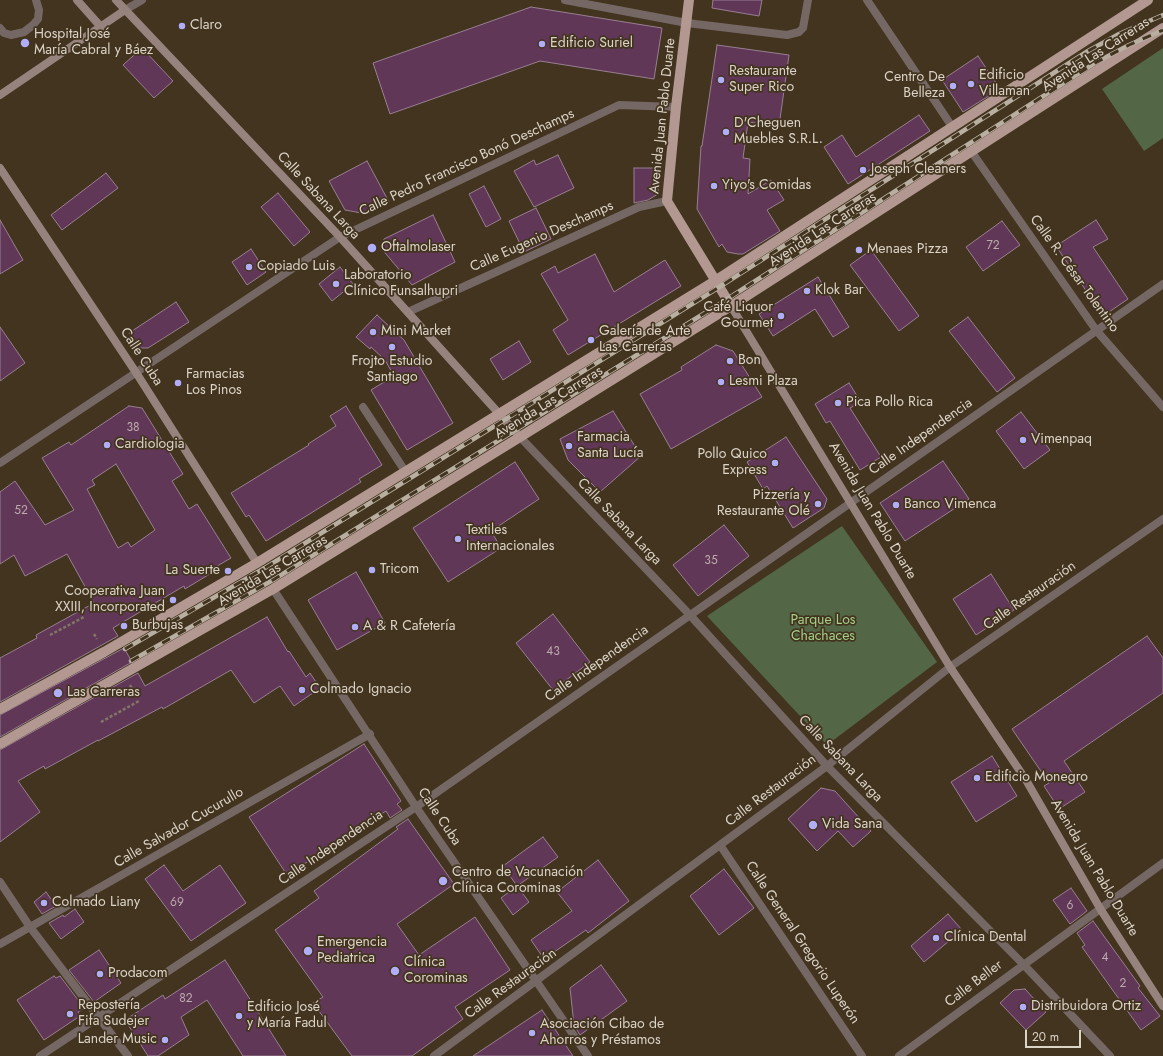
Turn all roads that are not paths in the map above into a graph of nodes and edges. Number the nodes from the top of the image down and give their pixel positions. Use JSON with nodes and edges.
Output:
{"nodes":[{"id":1,"x":36,"y":0,"type":"edge"},
{"id":2,"x":77,"y":0,"type":"edge"},
{"id":3,"x":116,"y":0,"type":"edge"},
{"id":4,"x":142,"y":0,"type":"edge"},
{"id":5,"x":565,"y":0,"type":"edge"},
{"id":6,"x":689,"y":0,"type":"edge"},
{"id":7,"x":808,"y":0,"type":"edge"},
{"id":8,"x":867,"y":0,"type":"edge"},
{"id":9,"x":1148,"y":0,"type":"edge"},
{"id":10,"x":125,"y":10,"type":"junction"},
{"id":11,"x":687,"y":23,"type":"junction"},
{"id":12,"x":101,"y":27,"type":"junction"},
{"id":13,"x":0,"y":28,"type":"edge"},
{"id":14,"x":1163,"y":28,"type":"edge"},
{"id":15,"x":0,"y":95,"type":"edge"},
{"id":16,"x":676,"y":107,"type":"junction"},
{"id":17,"x":953,"y":128,"type":"junction"},
{"id":18,"x":971,"y":151,"type":"junction"},
{"id":19,"x":0,"y":168,"type":"edge"},
{"id":20,"x":667,"y":201,"type":"junction"},
{"id":21,"x":340,"y":237,"type":"junction"},
{"id":22,"x":715,"y":280,"type":"junction"},
{"id":23,"x":1163,"y":284,"type":"edge"},
{"id":24,"x":731,"y":306,"type":"junction"},
{"id":25,"x":408,"y":312,"type":"junction"},
{"id":26,"x":1096,"y":330,"type":"junction"},
{"id":27,"x":137,"y":374,"type":"junction"},
{"id":28,"x":363,"y":407,"type":"dead end"},
{"id":29,"x":1163,"y":407,"type":"edge"},
{"id":30,"x":499,"y":414,"type":"junction"},
{"id":31,"x":520,"y":437,"type":"junction"},
{"id":32,"x":0,"y":463,"type":"edge"},
{"id":33,"x":405,"y":471,"type":"junction"},
{"id":34,"x":851,"y":502,"type":"junction"},
{"id":35,"x":1163,"y":519,"type":"edge"},
{"id":36,"x":257,"y":563,"type":"junction"},
{"id":37,"x":273,"y":589,"type":"junction"},
{"id":38,"x":689,"y":614,"type":"junction"},
{"id":39,"x":950,"y":667,"type":"junction"},
{"id":40,"x":0,"y":709,"type":"edge"},
{"id":41,"x":370,"y":734,"type":"junction"},
{"id":42,"x":0,"y":744,"type":"edge"},
{"id":43,"x":826,"y":766,"type":"junction"},
{"id":44,"x":416,"y":807,"type":"junction"},
{"id":45,"x":720,"y":845,"type":"junction"},
{"id":46,"x":1163,"y":863,"type":"edge"},
{"id":47,"x":0,"y":882,"type":"edge"},
{"id":48,"x":1101,"y":910,"type":"junction"},
{"id":49,"x":30,"y":928,"type":"junction"},
{"id":50,"x":0,"y":944,"type":"edge"},
{"id":51,"x":1023,"y":964,"type":"junction"},
{"id":52,"x":536,"y":982,"type":"junction"},
{"id":53,"x":1163,"y":1006,"type":"edge"},
{"id":54,"x":99,"y":1017,"type":"junction"},
{"id":55,"x":40,"y":1056,"type":"edge"},
{"id":56,"x":128,"y":1056,"type":"edge"},
{"id":57,"x":434,"y":1056,"type":"edge"},
{"id":58,"x":588,"y":1056,"type":"edge"},
{"id":59,"x":862,"y":1056,"type":"edge"},
{"id":60,"x":899,"y":1056,"type":"edge"},
{"id":61,"x":1110,"y":1056,"type":"edge"}],
"edges":[{"from":1,"to":13,"type":"street"},
{"from":2,"to":12,"type":"street"},
{"from":3,"to":10,"type":"street","name":"Calle Sabana Larga"},
{"from":4,"to":10,"type":"street"},
{"from":5,"to":11,"type":"street"},
{"from":6,"to":11,"type":"main road","name":"Avenida Juan Pablo Duarte"},
{"from":7,"to":11,"type":"street"},
{"from":8,"to":17,"type":"street"},
{"from":9,"to":17,"type":"main road","name":"Avenida Las Carreras"},
{"from":10,"to":12,"type":"street"},
{"from":10,"to":21,"type":"street","name":"Calle Sabana Larga"},
{"from":11,"to":16,"type":"main road","name":"Avenida Juan Pablo Duarte"},
{"from":12,"to":15,"type":"street"},
{"from":14,"to":18,"type":"main road","name":"Avenida Las Carreras"},
{"from":16,"to":20,"type":"main road","name":"Avenida Juan Pablo Duarte"},
{"from":16,"to":21,"type":"street","name":"Calle Pedro Francisco Bonó Deschamps"},
{"from":17,"to":22,"type":"main road","name":"Avenida Las Carreras"},
{"from":18,"to":24,"type":"main road","name":"Avenida Las Carreras"},
{"from":18,"to":26,"type":"street","name":"Calle R. César Tolentino"},
{"from":19,"to":27,"type":"street","name":"Calle Cuba"},
{"from":20,"to":22,"type":"main road","name":"Avenida Juan Pablo Duarte"},
{"from":20,"to":25,"type":"street","name":"Calle Eugenio Deschamps"},
{"from":21,"to":25,"type":"street","name":"Calle Sabana Larga"},
{"from":21,"to":27,"type":"street","name":"Calle Pedro Francisco Bonó Deschamps"},
{"from":22,"to":24,"type":"main road","name":"Avenida Juan Pablo Duarte"},
{"from":22,"to":30,"type":"main road","name":"Avenida Las Carreras"},
{"from":23,"to":26,"type":"street","name":"Calle Independencia"},
{"from":24,"to":31,"type":"main road","name":"Avenida Las Carreras"},
{"from":24,"to":34,"type":"street","name":"Avenida Juan Pablo Duarte"},
{"from":25,"to":30,"type":"street","name":"Calle Sabana Larga"},
{"from":26,"to":29,"type":"street","name":"Calle R. César Tolentino"},
{"from":26,"to":34,"type":"street","name":"Calle Independencia"},
{"from":27,"to":32,"type":"street","name":"Calle Pedro Francisco Bonó Deschamps"},
{"from":27,"to":36,"type":"street","name":"Calle Cuba"},
{"from":28,"to":33,"type":"street"},
{"from":30,"to":31,"type":"street","name":"Calle Sabana Larga"},
{"from":30,"to":33,"type":"main road","name":"Avenida Las Carreras"},
{"from":31,"to":37,"type":"main road","name":"Avenida Las Carreras"},
{"from":31,"to":38,"type":"street","name":"Calle Sabana Larga"},
{"from":33,"to":36,"type":"main road","name":"Avenida Las Carreras"},
{"from":34,"to":38,"type":"street","name":"Calle Independencia"},
{"from":34,"to":39,"type":"street","name":"Avenida Juan Pablo Duarte"},
{"from":35,"to":39,"type":"street","name":"Calle Restauración"},
{"from":36,"to":40,"type":"main road","name":"Avenida Las Carreras"},
{"from":37,"to":41,"type":"street","name":"Calle Cuba"},
{"from":37,"to":42,"type":"main road","name":"Avenida Las Carreras"},
{"from":38,"to":43,"type":"street","name":"Calle Sabana Larga"},
{"from":38,"to":44,"type":"street","name":"Calle Independencia"},
{"from":39,"to":43,"type":"street","name":"Calle Restauración"},
{"from":39,"to":48,"type":"street","name":"Avenida Juan Pablo Duarte"},
{"from":41,"to":44,"type":"street","name":"Calle Cuba"},
{"from":41,"to":49,"type":"street","name":"Calle Salvador Cucurullo"},
{"from":43,"to":45,"type":"street","name":"Calle Restauración"},
{"from":43,"to":51,"type":"street","name":"Calle Sabana Larga"},
{"from":44,"to":52,"type":"street","name":"Calle Cuba"},
{"from":44,"to":54,"type":"street","name":"Calle Independencia"},
{"from":45,"to":52,"type":"street","name":"Calle Restauración"},
{"from":45,"to":59,"type":"street","name":"Calle General Gregorio Luperón"},
{"from":46,"to":48,"type":"street","name":"Calle Beller"},
{"from":47,"to":49,"type":"street"},
{"from":48,"to":51,"type":"street","name":"Calle Beller"},
{"from":48,"to":53,"type":"street","name":"Avenida Juan Pablo Duarte"},
{"from":49,"to":50,"type":"street","name":"Calle Salvador Cucurullo"},
{"from":49,"to":54,"type":"street"},
{"from":51,"to":60,"type":"street","name":"Calle Beller"},
{"from":51,"to":61,"type":"street","name":"Calle Sabana Larga"},
{"from":52,"to":57,"type":"street","name":"Calle Restauración"},
{"from":52,"to":58,"type":"street","name":"Calle Cuba"},
{"from":54,"to":55,"type":"street","name":"Calle Independencia"},
{"from":54,"to":56,"type":"street"}]}
